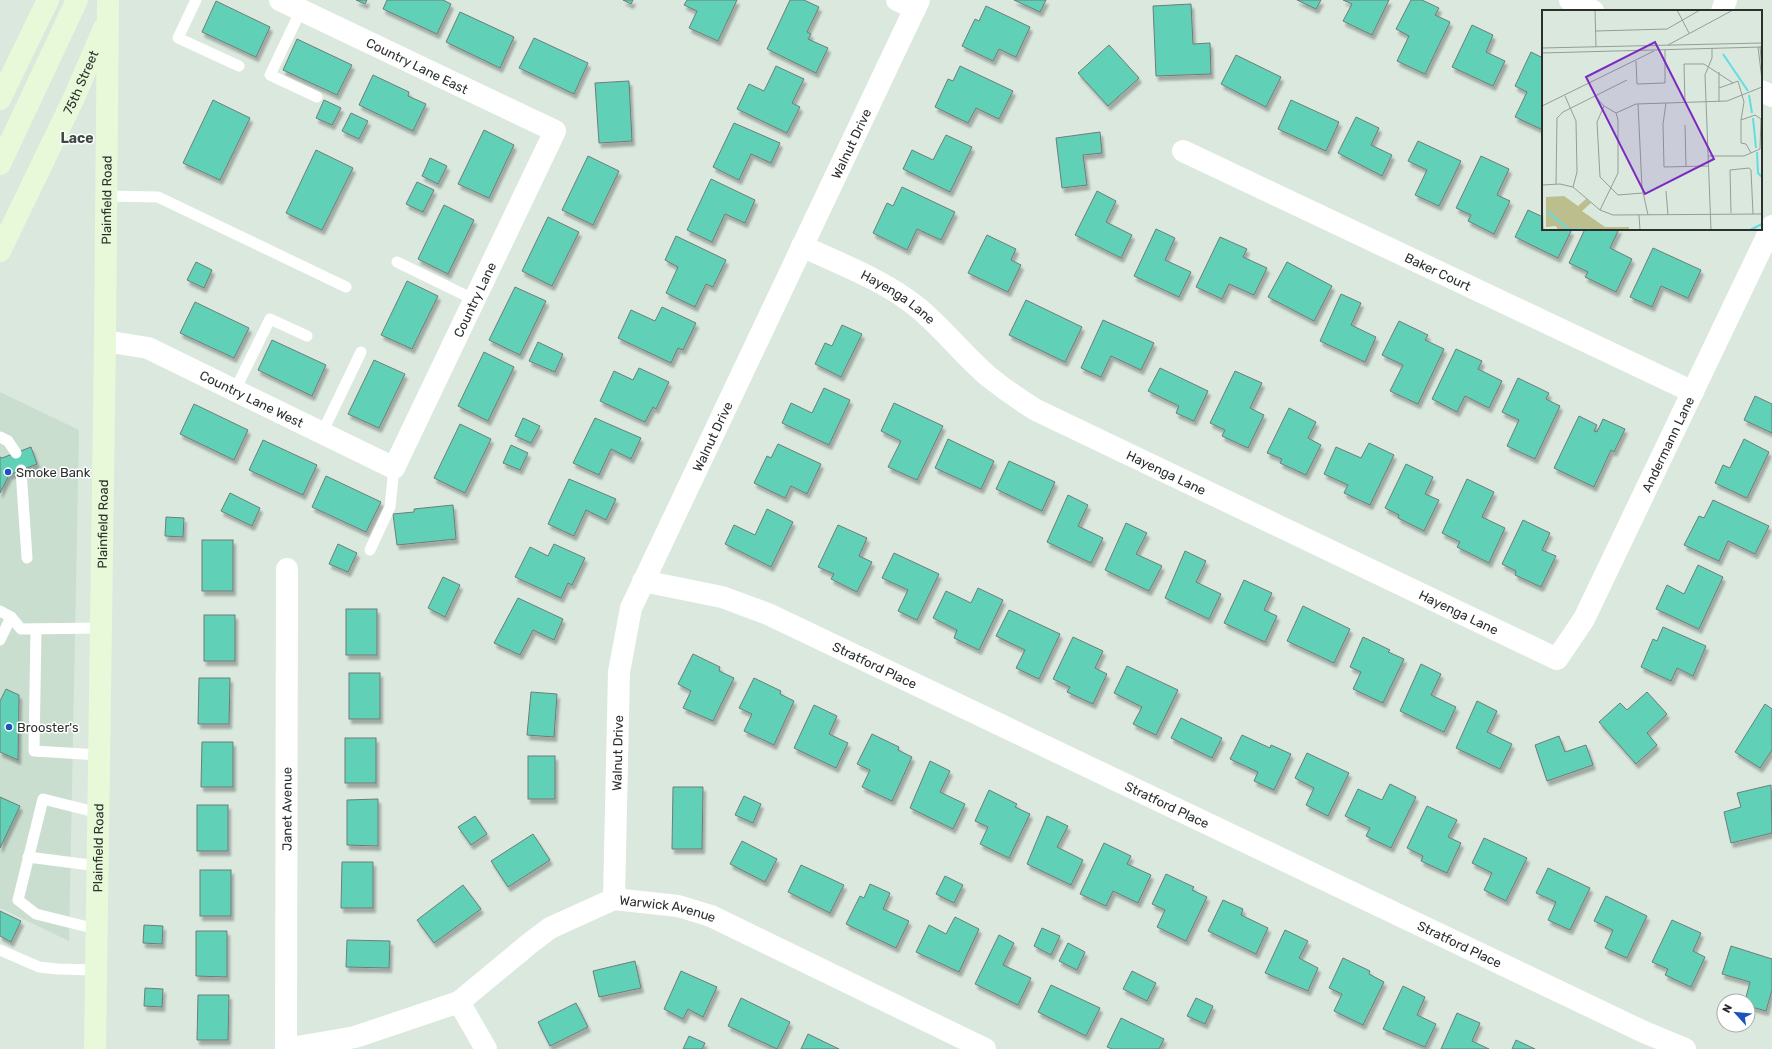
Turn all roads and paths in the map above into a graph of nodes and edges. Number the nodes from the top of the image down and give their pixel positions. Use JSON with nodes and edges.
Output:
{"nodes":[{"id":1,"x":48,"y":0,"type":"edge"},
{"id":2,"x":78,"y":0,"type":"edge"},
{"id":3,"x":196,"y":0,"type":"edge"},
{"id":4,"x":280,"y":0,"type":"edge"},
{"id":5,"x":1570,"y":0,"type":"edge"},
{"id":6,"x":1726,"y":0,"type":"edge"},
{"id":7,"x":910,"y":3,"type":"edge"},
{"id":8,"x":111,"y":6,"type":"edge"},
{"id":9,"x":301,"y":10,"type":"junction"},
{"id":10,"x":1591,"y":10,"type":"edge"},
{"id":11,"x":1722,"y":10,"type":"edge"},
{"id":12,"x":239,"y":66,"type":"dead end"},
{"id":13,"x":1762,"y":91,"type":"edge"},
{"id":14,"x":1772,"y":96,"type":"edge"},
{"id":15,"x":317,"y":97,"type":"dead end"},
{"id":16,"x":0,"y":99,"type":"edge"},
{"id":17,"x":555,"y":131,"type":"joint"},
{"id":18,"x":1184,"y":151,"type":"dead end"},
{"id":19,"x":0,"y":164,"type":"edge"},
{"id":20,"x":107,"y":196,"type":"junction"},
{"id":21,"x":1772,"y":226,"type":"edge"},
{"id":22,"x":802,"y":246,"type":"junction"},
{"id":23,"x":0,"y":251,"type":"edge"},
{"id":24,"x":397,"y":262,"type":"dead end"},
{"id":25,"x":346,"y":287,"type":"dead end"},
{"id":26,"x":475,"y":300,"type":"junction"},
{"id":27,"x":307,"y":336,"type":"dead end"},
{"id":28,"x":105,"y":341,"type":"junction"},
{"id":29,"x":360,"y":352,"type":"dead end"},
{"id":30,"x":234,"y":390,"type":"junction"},
{"id":31,"x":1693,"y":392,"type":"junction"},
{"id":32,"x":322,"y":433,"type":"junction"},
{"id":33,"x":0,"y":437,"type":"edge"},
{"id":34,"x":16,"y":453,"type":"dead end"},
{"id":35,"x":394,"y":468,"type":"junction"},
{"id":36,"x":21,"y":470,"type":"dead end"},
{"id":37,"x":370,"y":550,"type":"dead end"},
{"id":38,"x":27,"y":558,"type":"dead end"},
{"id":39,"x":287,"y":569,"type":"dead end"},
{"id":40,"x":643,"y":581,"type":"junction"},
{"id":41,"x":0,"y":611,"type":"edge"},
{"id":42,"x":11,"y":618,"type":"junction"},
{"id":43,"x":36,"y":628,"type":"junction"},
{"id":44,"x":102,"y":628,"type":"junction"},
{"id":45,"x":0,"y":640,"type":"edge"},
{"id":46,"x":1557,"y":659,"type":"joint"},
{"id":47,"x":100,"y":755,"type":"junction"},
{"id":48,"x":99,"y":813,"type":"junction"},
{"id":49,"x":28,"y":857,"type":"junction"},
{"id":50,"x":98,"y":866,"type":"junction"},
{"id":51,"x":614,"y":899,"type":"junction"},
{"id":52,"x":96,"y":929,"type":"junction"},
{"id":53,"x":0,"y":950,"type":"edge"},
{"id":54,"x":96,"y":970,"type":"junction"},
{"id":55,"x":459,"y":1002,"type":"junction"},
{"id":56,"x":95,"y":1049,"type":"edge"},
{"id":57,"x":286,"y":1049,"type":"edge"},
{"id":58,"x":486,"y":1049,"type":"edge"},
{"id":59,"x":985,"y":1049,"type":"edge"},
{"id":60,"x":1685,"y":1049,"type":"edge"}],
"edges":[{"from":1,"to":16,"type":"main road"},
{"from":2,"to":19,"type":"main road"},
{"from":3,"to":12,"type":"lane"},
{"from":4,"to":9,"type":"street","name":"Country Lane East"},
{"from":5,"to":10,"type":"street"},
{"from":6,"to":11,"type":"street"},
{"from":7,"to":22,"type":"street","name":"Walnut Drive"},
{"from":8,"to":20,"type":"main road","name":"Plainfield Road"},
{"from":8,"to":23,"type":"main road","name":"75th Street"},
{"from":9,"to":15,"type":"lane"},
{"from":9,"to":17,"type":"street","name":"Country Lane East"},
{"from":13,"to":14,"type":"street"},
{"from":17,"to":26,"type":"street","name":"Country Lane"},
{"from":18,"to":31,"type":"street","name":"Baker Court"},
{"from":20,"to":25,"type":"lane"},
{"from":20,"to":28,"type":"main road","name":"Plainfield Road"},
{"from":21,"to":31,"type":"street","name":"Andermann Lane"},
{"from":22,"to":40,"type":"street","name":"Walnut Drive"},
{"from":22,"to":46,"type":"street","name":"Hayenga Lane"},
{"from":24,"to":26,"type":"lane"},
{"from":26,"to":35,"type":"street","name":"Country Lane"},
{"from":27,"to":30,"type":"lane"},
{"from":28,"to":30,"type":"street","name":"Country Lane West"},
{"from":28,"to":44,"type":"main road","name":"Plainfield Road"},
{"from":29,"to":32,"type":"lane"},
{"from":30,"to":32,"type":"street","name":"Country Lane West"},
{"from":31,"to":46,"type":"street","name":"Andermann Lane"},
{"from":32,"to":35,"type":"street","name":"Country Lane West"},
{"from":33,"to":34,"type":"lane"},
{"from":35,"to":37,"type":"lane"},
{"from":36,"to":38,"type":"lane"},
{"from":39,"to":57,"type":"street","name":"Janet Avenue"},
{"from":40,"to":51,"type":"street","name":"Walnut Drive"},
{"from":40,"to":60,"type":"street","name":"Stratford Place"},
{"from":41,"to":42,"type":"lane"},
{"from":42,"to":43,"type":"lane"},
{"from":42,"to":45,"type":"lane"},
{"from":43,"to":44,"type":"lane"},
{"from":43,"to":47,"type":"lane"},
{"from":44,"to":47,"type":"main road","name":"Plainfield Road"},
{"from":47,"to":48,"type":"main road","name":"Plainfield Road"},
{"from":48,"to":49,"type":"lane"},
{"from":48,"to":50,"type":"main road","name":"Plainfield Road"},
{"from":49,"to":50,"type":"lane"},
{"from":49,"to":52,"type":"lane"},
{"from":50,"to":52,"type":"main road","name":"Plainfield Road"},
{"from":51,"to":55,"type":"street","name":"Warwick Avenue"},
{"from":51,"to":59,"type":"street","name":"Warwick Avenue"},
{"from":52,"to":54,"type":"main road","name":"Plainfield Road"},
{"from":53,"to":54,"type":"lane"},
{"from":54,"to":56,"type":"main road","name":"Plainfield Road"},
{"from":55,"to":57,"type":"street","name":"Warwick Avenue"},
{"from":55,"to":58,"type":"street"}]}
